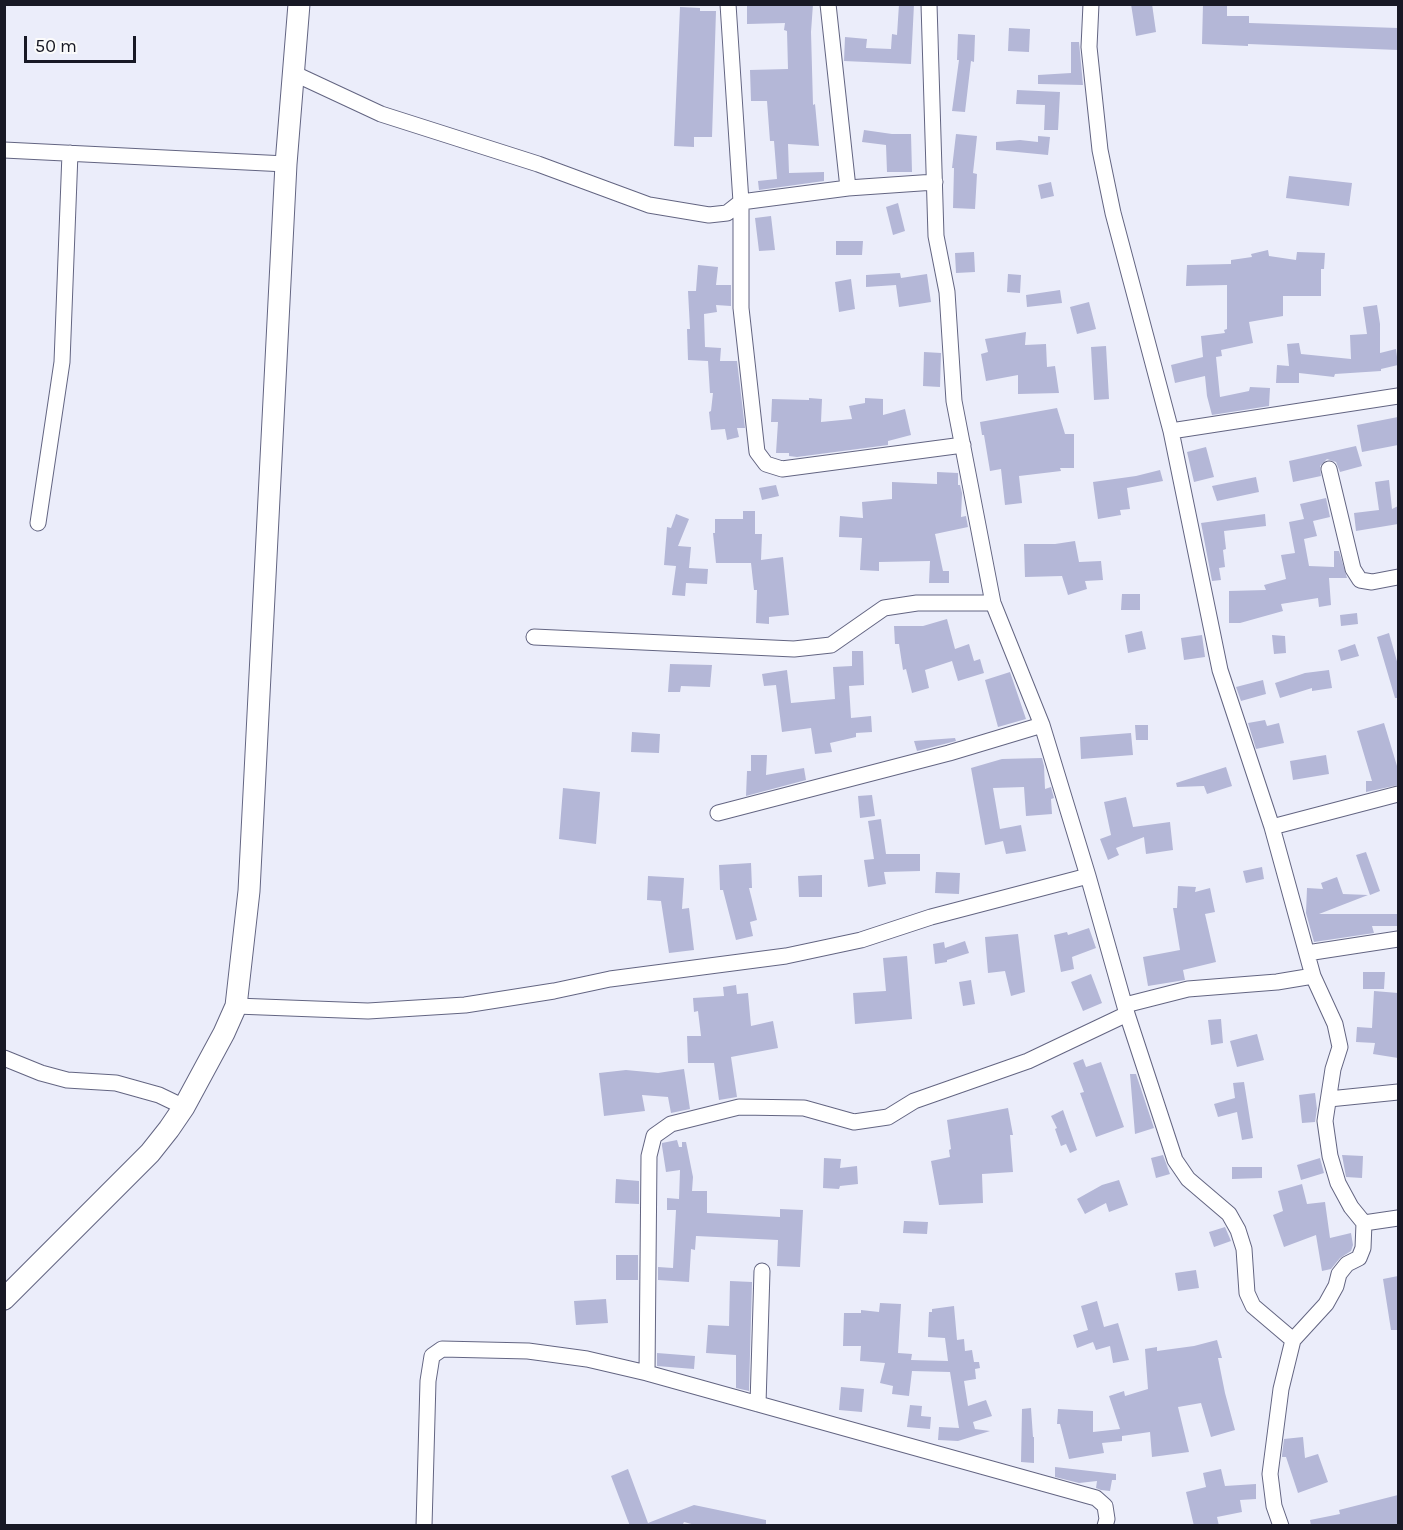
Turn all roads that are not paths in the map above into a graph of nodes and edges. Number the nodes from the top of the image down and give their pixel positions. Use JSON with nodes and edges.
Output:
{"nodes":[{"id":1,"x":299,"y":4,"type":"edge"},
{"id":2,"x":728,"y":4,"type":"edge"},
{"id":3,"x":828,"y":4,"type":"edge"},
{"id":4,"x":929,"y":4,"type":"edge"},
{"id":5,"x":1091,"y":4,"type":"edge"},
{"id":6,"x":293,"y":73,"type":"junction"},
{"id":7,"x":4,"y":150,"type":"edge"},
{"id":8,"x":70,"y":153,"type":"junction"},
{"id":9,"x":286,"y":164,"type":"junction"},
{"id":10,"x":934,"y":182,"type":"junction"},
{"id":11,"x":848,"y":188,"type":"junction"},
{"id":12,"x":741,"y":202,"type":"junction"},
{"id":13,"x":1398,"y":396,"type":"edge"},
{"id":14,"x":1171,"y":431,"type":"junction"},
{"id":15,"x":963,"y":445,"type":"junction"},
{"id":16,"x":1329,"y":470,"type":"dead end"},
{"id":17,"x":38,"y":523,"type":"dead end"},
{"id":18,"x":1398,"y":577,"type":"edge"},
{"id":19,"x":993,"y":603,"type":"junction"},
{"id":20,"x":534,"y":637,"type":"dead end"},
{"id":21,"x":1042,"y":725,"type":"junction"},
{"id":22,"x":1398,"y":794,"type":"edge"},
{"id":23,"x":718,"y":813,"type":"dead end"},
{"id":24,"x":1272,"y":827,"type":"junction"},
{"id":25,"x":1088,"y":876,"type":"junction"},
{"id":26,"x":1398,"y":939,"type":"edge"},
{"id":27,"x":1307,"y":953,"type":"junction"},
{"id":28,"x":1313,"y":976,"type":"junction"},
{"id":29,"x":236,"y":1006,"type":"junction"},
{"id":30,"x":1126,"y":1009,"type":"junction"},
{"id":31,"x":4,"y":1058,"type":"edge"},
{"id":32,"x":1398,"y":1092,"type":"edge"},
{"id":33,"x":1329,"y":1098,"type":"junction"},
{"id":34,"x":184,"y":1107,"type":"junction"},
{"id":35,"x":1398,"y":1218,"type":"edge"},
{"id":36,"x":1364,"y":1223,"type":"junction"},
{"id":37,"x":762,"y":1271,"type":"dead end"},
{"id":38,"x":4,"y":1299,"type":"edge"},
{"id":39,"x":1293,"y":1340,"type":"junction"},
{"id":40,"x":647,"y":1373,"type":"junction"},
{"id":41,"x":758,"y":1404,"type":"junction"},
{"id":42,"x":424,"y":1526,"type":"edge"},
{"id":43,"x":1105,"y":1526,"type":"edge"},
{"id":44,"x":1281,"y":1526,"type":"edge"}],
"edges":[{"from":1,"to":6,"type":"street"},
{"from":2,"to":12,"type":"street"},
{"from":3,"to":11,"type":"street"},
{"from":4,"to":10,"type":"street"},
{"from":5,"to":14,"type":"street"},
{"from":6,"to":9,"type":"street"},
{"from":6,"to":12,"type":"street"},
{"from":7,"to":8,"type":"street"},
{"from":8,"to":9,"type":"street"},
{"from":8,"to":17,"type":"street"},
{"from":9,"to":29,"type":"street"},
{"from":10,"to":11,"type":"street"},
{"from":10,"to":15,"type":"street"},
{"from":11,"to":12,"type":"street"},
{"from":12,"to":15,"type":"street"},
{"from":13,"to":14,"type":"street"},
{"from":14,"to":24,"type":"street"},
{"from":15,"to":19,"type":"street"},
{"from":16,"to":18,"type":"street"},
{"from":19,"to":20,"type":"street"},
{"from":19,"to":21,"type":"street"},
{"from":21,"to":23,"type":"street"},
{"from":21,"to":25,"type":"street"},
{"from":22,"to":24,"type":"street"},
{"from":24,"to":27,"type":"street"},
{"from":25,"to":29,"type":"street"},
{"from":25,"to":30,"type":"street"},
{"from":26,"to":27,"type":"street"},
{"from":27,"to":28,"type":"street"},
{"from":28,"to":30,"type":"street"},
{"from":28,"to":33,"type":"street"},
{"from":29,"to":34,"type":"street"},
{"from":30,"to":39,"type":"street"},
{"from":30,"to":40,"type":"street"},
{"from":31,"to":34,"type":"street"},
{"from":32,"to":33,"type":"street"},
{"from":33,"to":36,"type":"street"},
{"from":34,"to":38,"type":"street"},
{"from":35,"to":36,"type":"street"},
{"from":36,"to":39,"type":"street"},
{"from":37,"to":41,"type":"street"},
{"from":39,"to":44,"type":"street"},
{"from":40,"to":41,"type":"street"},
{"from":40,"to":42,"type":"street"},
{"from":41,"to":43,"type":"street"}]}
